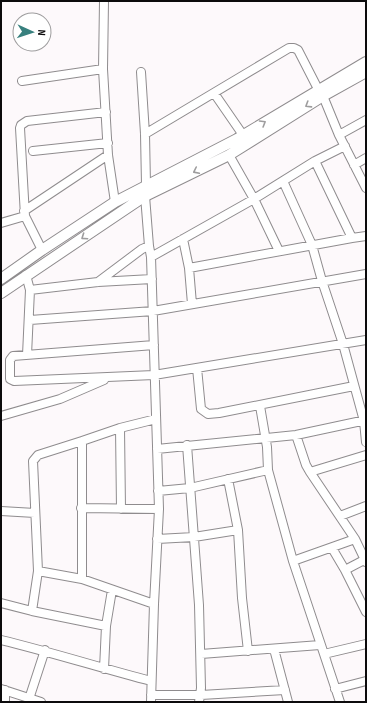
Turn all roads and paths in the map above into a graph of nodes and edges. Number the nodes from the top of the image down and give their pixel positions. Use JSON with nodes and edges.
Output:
{"nodes":[{"id":1,"x":104,"y":1,"type":"edge"},
{"id":2,"x":366,"y":62,"type":"edge"},
{"id":3,"x":103,"y":69,"type":"junction"},
{"id":4,"x":141,"y":72,"type":"dead end"},
{"id":5,"x":366,"y":72,"type":"edge"},
{"id":6,"x":22,"y":81,"type":"dead end"},
{"id":7,"x":214,"y":93,"type":"junction"},
{"id":8,"x":321,"y":93,"type":"junction"},
{"id":9,"x":106,"y":112,"type":"junction"},
{"id":10,"x":366,"y":120,"type":"edge"},
{"id":11,"x":145,"y":134,"type":"junction"},
{"id":12,"x":243,"y":135,"type":"junction"},
{"id":13,"x":339,"y":135,"type":"junction"},
{"id":14,"x":108,"y":143,"type":"junction"},
{"id":15,"x":345,"y":146,"type":"junction"},
{"id":16,"x":33,"y":151,"type":"dead end"},
{"id":17,"x":108,"y":155,"type":"junction"},
{"id":18,"x":229,"y":155,"type":"junction"},
{"id":19,"x":366,"y":158,"type":"edge"},
{"id":20,"x":315,"y":161,"type":"junction"},
{"id":21,"x":354,"y":165,"type":"junction"},
{"id":22,"x":283,"y":181,"type":"junction"},
{"id":23,"x":146,"y":185,"type":"junction"},
{"id":24,"x":366,"y":188,"type":"edge"},
{"id":25,"x":145,"y":196,"type":"junction"},
{"id":26,"x":254,"y":199,"type":"junction"},
{"id":27,"x":115,"y":202,"type":"junction"},
{"id":28,"x":25,"y":213,"type":"junction"},
{"id":29,"x":1,"y":224,"type":"edge"},
{"id":30,"x":366,"y":236,"type":"edge"},
{"id":31,"x":352,"y":238,"type":"junction"},
{"id":32,"x":183,"y":239,"type":"junction"},
{"id":33,"x":312,"y":245,"type":"junction"},
{"id":34,"x":149,"y":246,"type":"junction"},
{"id":35,"x":42,"y":250,"type":"junction"},
{"id":36,"x":279,"y":251,"type":"junction"},
{"id":37,"x":151,"y":257,"type":"junction"},
{"id":38,"x":189,"y":268,"type":"junction"},
{"id":39,"x":366,"y":274,"type":"edge"},
{"id":40,"x":26,"y":275,"type":"junction"},
{"id":41,"x":1,"y":279,"type":"edge"},
{"id":42,"x":152,"y":279,"type":"junction"},
{"id":43,"x":322,"y":281,"type":"junction"},
{"id":44,"x":98,"y":282,"type":"junction"},
{"id":45,"x":30,"y":290,"type":"junction"},
{"id":46,"x":1,"y":293,"type":"edge"},
{"id":47,"x":192,"y":304,"type":"junction"},
{"id":48,"x":153,"y":311,"type":"junction"},
{"id":49,"x":30,"y":320,"type":"junction"},
{"id":50,"x":366,"y":340,"type":"edge"},
{"id":51,"x":343,"y":344,"type":"junction"},
{"id":52,"x":154,"y":345,"type":"junction"},
{"id":53,"x":27,"y":355,"type":"junction"},
{"id":54,"x":197,"y":368,"type":"junction"},
{"id":55,"x":154,"y":375,"type":"junction"},
{"id":56,"x":111,"y":378,"type":"junction"},
{"id":57,"x":354,"y":386,"type":"junction"},
{"id":58,"x":260,"y":406,"type":"junction"},
{"id":59,"x":1,"y":416,"type":"edge"},
{"id":60,"x":156,"y":419,"type":"junction"},
{"id":61,"x":365,"y":420,"type":"edge"},
{"id":62,"x":120,"y":428,"type":"junction"},
{"id":63,"x":296,"y":435,"type":"junction"},
{"id":64,"x":265,"y":438,"type":"junction"},
{"id":65,"x":82,"y":442,"type":"junction"},
{"id":66,"x":366,"y":442,"type":"edge"},
{"id":67,"x":187,"y":445,"type":"junction"},
{"id":68,"x":157,"y":449,"type":"junction"},
{"id":69,"x":366,"y":455,"type":"edge"},
{"id":70,"x":268,"y":470,"type":"junction"},
{"id":71,"x":310,"y":472,"type":"junction"},
{"id":72,"x":228,"y":479,"type":"junction"},
{"id":73,"x":190,"y":488,"type":"junction"},
{"id":74,"x":158,"y":491,"type":"junction"},
{"id":75,"x":366,"y":506,"type":"edge"},
{"id":76,"x":81,"y":508,"type":"junction"},
{"id":77,"x":121,"y":509,"type":"junction"},
{"id":78,"x":159,"y":509,"type":"junction"},
{"id":79,"x":1,"y":511,"type":"edge"},
{"id":80,"x":35,"y":513,"type":"junction"},
{"id":81,"x":340,"y":516,"type":"junction"},
{"id":82,"x":238,"y":530,"type":"junction"},
{"id":83,"x":194,"y":537,"type":"junction"},
{"id":84,"x":157,"y":539,"type":"junction"},
{"id":85,"x":355,"y":539,"type":"junction"},
{"id":86,"x":332,"y":548,"type":"junction"},
{"id":87,"x":366,"y":560,"type":"edge"},
{"id":88,"x":293,"y":562,"type":"junction"},
{"id":89,"x":345,"y":570,"type":"junction"},
{"id":90,"x":38,"y":571,"type":"junction"},
{"id":91,"x":82,"y":579,"type":"junction"},
{"id":92,"x":112,"y":590,"type":"junction"},
{"id":93,"x":1,"y":603,"type":"edge"},
{"id":94,"x":154,"y":604,"type":"junction"},
{"id":95,"x":32,"y":611,"type":"junction"},
{"id":96,"x":366,"y":612,"type":"edge"},
{"id":97,"x":106,"y":626,"type":"junction"},
{"id":98,"x":1,"y":640,"type":"edge"},
{"id":99,"x":366,"y":644,"type":"edge"},
{"id":100,"x":320,"y":645,"type":"junction"},
{"id":101,"x":274,"y":649,"type":"junction"},
{"id":102,"x":45,"y":650,"type":"junction"},
{"id":103,"x":248,"y":651,"type":"junction"},
{"id":104,"x":201,"y":654,"type":"junction"},
{"id":105,"x":324,"y":654,"type":"junction"},
{"id":106,"x":104,"y":669,"type":"junction"},
{"id":107,"x":151,"y":681,"type":"junction"},
{"id":108,"x":366,"y":681,"type":"edge"},
{"id":109,"x":335,"y":689,"type":"junction"},
{"id":110,"x":3,"y":690,"type":"edge"},
{"id":111,"x":285,"y":690,"type":"junction"},
{"id":112,"x":29,"y":698,"type":"junction"},
{"id":113,"x":151,"y":699,"type":"edge"},
{"id":114,"x":200,"y":699,"type":"edge"},
{"id":115,"x":5,"y":702,"type":"edge"},
{"id":116,"x":41,"y":702,"type":"edge"},
{"id":117,"x":288,"y":702,"type":"edge"},
{"id":118,"x":340,"y":702,"type":"edge"}],
"edges":[{"from":1,"to":3,"type":"street"},
{"from":2,"to":8,"type":"main road"},
{"from":3,"to":6,"type":"street"},
{"from":3,"to":9,"type":"street"},
{"from":4,"to":11,"type":"street"},
{"from":5,"to":8,"type":"main road"},
{"from":7,"to":8,"type":"street"},
{"from":7,"to":11,"type":"street"},
{"from":7,"to":12,"type":"street"},
{"from":12,"to":8,"type":"main road","one_way":true},
{"from":8,"to":13,"type":"street"},
{"from":8,"to":18,"type":"main road","one_way":true},
{"from":9,"to":14,"type":"street"},
{"from":9,"to":28,"type":"street"},
{"from":10,"to":13,"type":"street"},
{"from":11,"to":23,"type":"street"},
{"from":12,"to":23,"type":"main road"},
{"from":13,"to":15,"type":"street"},
{"from":14,"to":16,"type":"street"},
{"from":14,"to":17,"type":"street"},
{"from":15,"to":20,"type":"street"},
{"from":15,"to":21,"type":"street"},
{"from":17,"to":27,"type":"street"},
{"from":17,"to":28,"type":"street"},
{"from":18,"to":25,"type":"main road","one_way":true},
{"from":18,"to":26,"type":"street"},
{"from":19,"to":21,"type":"street"},
{"from":20,"to":22,"type":"street"},
{"from":20,"to":31,"type":"street"},
{"from":21,"to":24,"type":"street"},
{"from":22,"to":26,"type":"street"},
{"from":22,"to":33,"type":"street"},
{"from":23,"to":27,"type":"main road"},
{"from":25,"to":34,"type":"street"},
{"from":25,"to":40,"type":"main road","one_way":true},
{"from":26,"to":32,"type":"street"},
{"from":26,"to":36,"type":"street"},
{"from":27,"to":35,"type":"main road"},
{"from":28,"to":29,"type":"street"},
{"from":28,"to":35,"type":"street"},
{"from":30,"to":31,"type":"street"},
{"from":31,"to":33,"type":"street"},
{"from":32,"to":37,"type":"street"},
{"from":32,"to":38,"type":"street"},
{"from":33,"to":36,"type":"street"},
{"from":33,"to":43,"type":"street"},
{"from":34,"to":37,"type":"street"},
{"from":34,"to":44,"type":"street"},
{"from":35,"to":41,"type":"main road"},
{"from":36,"to":38,"type":"street"},
{"from":37,"to":42,"type":"street"},
{"from":38,"to":47,"type":"street"},
{"from":39,"to":43,"type":"street"},
{"from":40,"to":45,"type":"street"},
{"from":40,"to":46,"type":"main road"},
{"from":42,"to":44,"type":"street"},
{"from":42,"to":48,"type":"street"},
{"from":43,"to":47,"type":"street"},
{"from":43,"to":51,"type":"street"},
{"from":44,"to":45,"type":"street"},
{"from":45,"to":49,"type":"street"},
{"from":47,"to":48,"type":"street"},
{"from":48,"to":49,"type":"street"},
{"from":48,"to":52,"type":"street"},
{"from":49,"to":53,"type":"street"},
{"from":50,"to":51,"type":"street"},
{"from":51,"to":54,"type":"street"},
{"from":51,"to":57,"type":"street"},
{"from":52,"to":53,"type":"street"},
{"from":52,"to":55,"type":"street"},
{"from":53,"to":56,"type":"street"},
{"from":54,"to":55,"type":"street"},
{"from":54,"to":58,"type":"street"},
{"from":55,"to":56,"type":"street"},
{"from":55,"to":60,"type":"street"},
{"from":56,"to":59,"type":"street"},
{"from":57,"to":58,"type":"street"},
{"from":57,"to":61,"type":"street"},
{"from":58,"to":64,"type":"street"},
{"from":60,"to":62,"type":"street"},
{"from":60,"to":68,"type":"street"},
{"from":61,"to":63,"type":"street"},
{"from":61,"to":66,"type":"street"},
{"from":62,"to":65,"type":"street"},
{"from":62,"to":77,"type":"street"},
{"from":63,"to":64,"type":"street"},
{"from":63,"to":71,"type":"street"},
{"from":64,"to":67,"type":"street"},
{"from":64,"to":70,"type":"street"},
{"from":65,"to":76,"type":"street"},
{"from":65,"to":80,"type":"street"},
{"from":67,"to":68,"type":"street"},
{"from":67,"to":73,"type":"street"},
{"from":68,"to":74,"type":"street"},
{"from":69,"to":71,"type":"street"},
{"from":70,"to":72,"type":"street"},
{"from":70,"to":88,"type":"street"},
{"from":71,"to":81,"type":"street"},
{"from":72,"to":73,"type":"street"},
{"from":72,"to":82,"type":"street"},
{"from":73,"to":74,"type":"street"},
{"from":73,"to":83,"type":"street"},
{"from":74,"to":78,"type":"street"},
{"from":75,"to":81,"type":"street"},
{"from":76,"to":77,"type":"street"},
{"from":76,"to":91,"type":"street"},
{"from":77,"to":78,"type":"street"},
{"from":78,"to":84,"type":"street"},
{"from":79,"to":80,"type":"street"},
{"from":80,"to":90,"type":"street"},
{"from":81,"to":85,"type":"street"},
{"from":82,"to":83,"type":"street"},
{"from":82,"to":103,"type":"street"},
{"from":83,"to":84,"type":"street"},
{"from":83,"to":104,"type":"street"},
{"from":84,"to":94,"type":"street"},
{"from":85,"to":86,"type":"street"},
{"from":85,"to":87,"type":"street"},
{"from":86,"to":88,"type":"street"},
{"from":86,"to":89,"type":"street"},
{"from":87,"to":89,"type":"street"},
{"from":88,"to":100,"type":"street"},
{"from":89,"to":96,"type":"street"},
{"from":90,"to":91,"type":"street"},
{"from":90,"to":95,"type":"street"},
{"from":91,"to":92,"type":"street"},
{"from":92,"to":94,"type":"street"},
{"from":92,"to":97,"type":"street"},
{"from":93,"to":95,"type":"street"},
{"from":94,"to":107,"type":"street"},
{"from":95,"to":97,"type":"street"},
{"from":97,"to":106,"type":"street"},
{"from":98,"to":102,"type":"street"},
{"from":99,"to":105,"type":"street"},
{"from":100,"to":101,"type":"street"},
{"from":100,"to":105,"type":"street"},
{"from":101,"to":103,"type":"street"},
{"from":101,"to":111,"type":"street"},
{"from":102,"to":106,"type":"street"},
{"from":102,"to":112,"type":"street"},
{"from":103,"to":104,"type":"street"},
{"from":104,"to":114,"type":"street"},
{"from":105,"to":109,"type":"street"},
{"from":106,"to":107,"type":"street"},
{"from":107,"to":113,"type":"street"},
{"from":108,"to":109,"type":"street"},
{"from":109,"to":118,"type":"street"},
{"from":110,"to":112,"type":"street"},
{"from":110,"to":115,"type":"street"},
{"from":111,"to":114,"type":"street"},
{"from":111,"to":117,"type":"street"},
{"from":112,"to":116,"type":"street"},
{"from":113,"to":114,"type":"street"}]}
